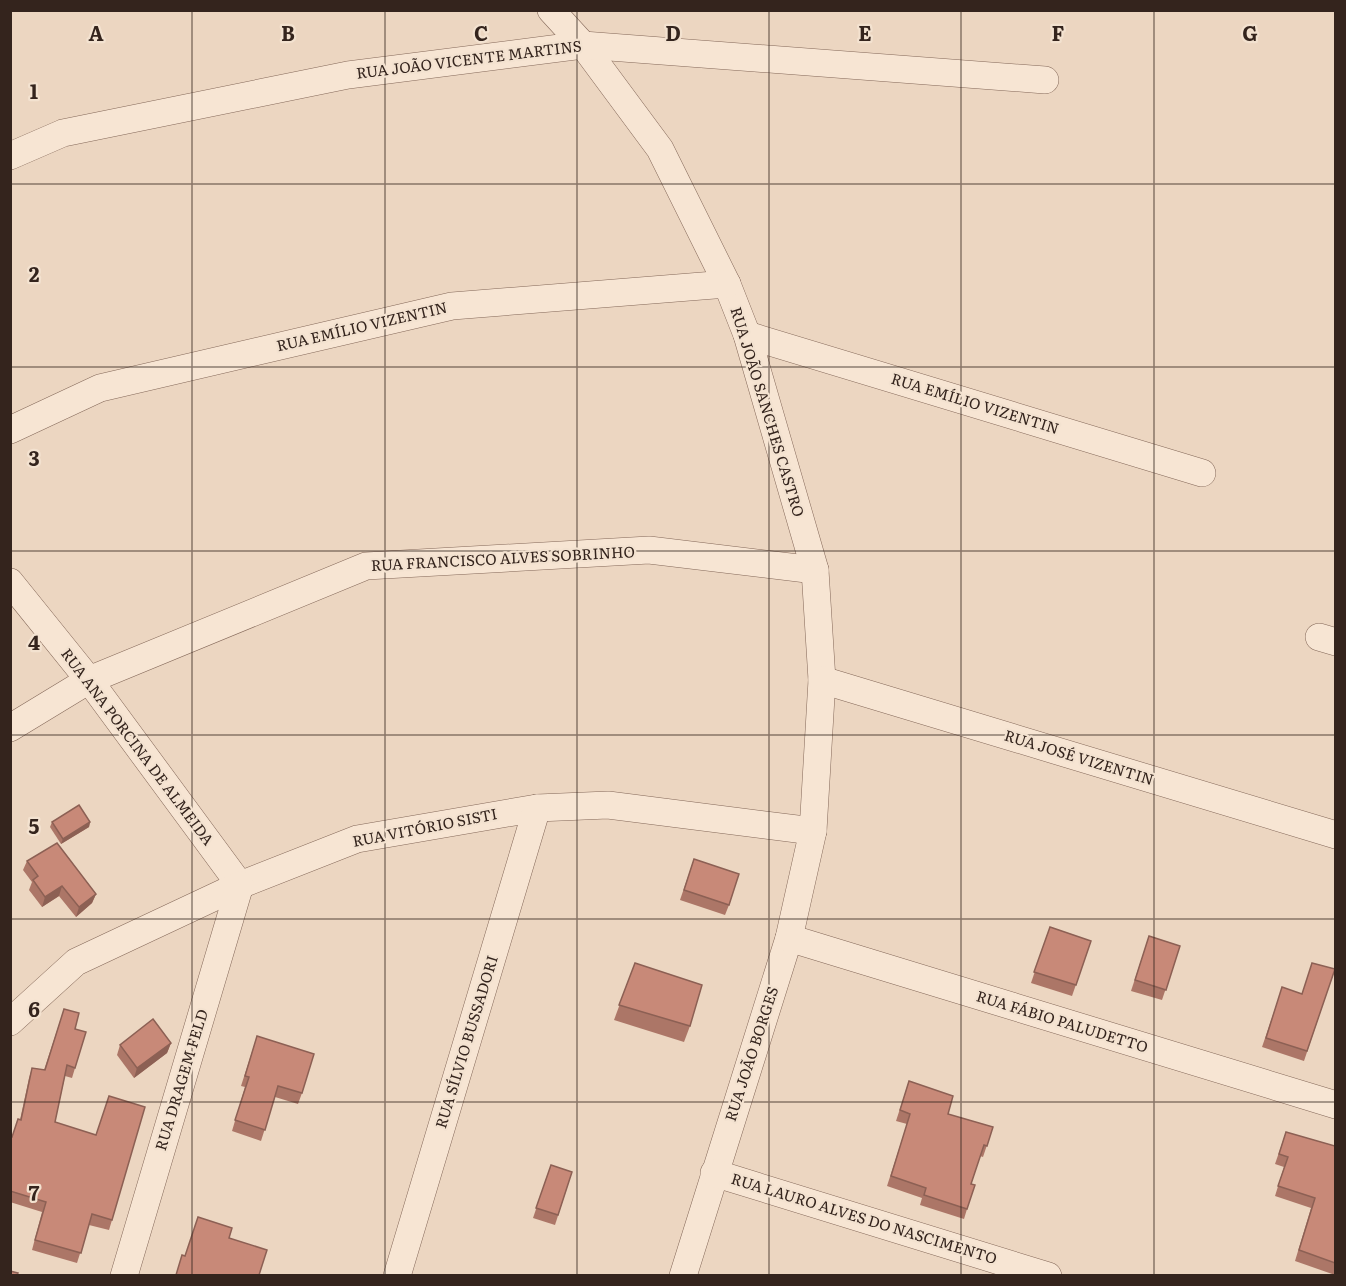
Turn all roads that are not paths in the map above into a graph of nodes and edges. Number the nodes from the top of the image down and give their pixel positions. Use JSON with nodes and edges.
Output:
{"nodes":[{"id":1,"x":551,"y":10,"type":"edge"},
{"id":2,"x":583,"y":45,"type":"junction"},
{"id":3,"x":1045,"y":80,"type":"dead end"},
{"id":4,"x":10,"y":156,"type":"edge"},
{"id":5,"x":727,"y":284,"type":"junction"},
{"id":6,"x":747,"y":335,"type":"junction"},
{"id":7,"x":10,"y":430,"type":"edge"},
{"id":8,"x":1202,"y":473,"type":"dead end"},
{"id":9,"x":815,"y":570,"type":"junction"},
{"id":10,"x":10,"y":582,"type":"edge"},
{"id":11,"x":88,"y":680,"type":"junction"},
{"id":12,"x":822,"y":680,"type":"junction"},
{"id":13,"x":10,"y":728,"type":"edge"},
{"id":14,"x":537,"y":808,"type":"junction"},
{"id":15,"x":813,"y":831,"type":"junction"},
{"id":16,"x":1335,"y":835,"type":"edge"},
{"id":17,"x":240,"y":885,"type":"junction"},
{"id":18,"x":789,"y":938,"type":"junction"},
{"id":19,"x":10,"y":1022,"type":"edge"},
{"id":20,"x":1335,"y":1106,"type":"edge"},
{"id":21,"x":714,"y":1173,"type":"junction"},
{"id":22,"x":124,"y":1275,"type":"edge"},
{"id":23,"x":397,"y":1275,"type":"edge"},
{"id":24,"x":683,"y":1275,"type":"edge"},
{"id":25,"x":1048,"y":1275,"type":"edge"}],
"edges":[{"from":1,"to":2,"type":"street","name":"RUA JOÃO SANCHES CASTRO"},
{"from":2,"to":3,"type":"street","name":"RUA JOÃO VICENTE MARTINS"},
{"from":2,"to":4,"type":"street","name":"RUA JOÃO VICENTE MARTINS"},
{"from":2,"to":5,"type":"street","name":"RUA JOÃO SANCHES CASTRO"},
{"from":5,"to":6,"type":"street","name":"RUA JOÃO SANCHES CASTRO"},
{"from":5,"to":7,"type":"street","name":"RUA EMÍLIO VIZENTIN"},
{"from":6,"to":8,"type":"street","name":"RUA EMÍLIO VIZENTIN"},
{"from":6,"to":9,"type":"street","name":"RUA JOÃO SANCHES CASTRO"},
{"from":9,"to":11,"type":"street","name":"RUA FRANCISCO ALVES SOBRINHO"},
{"from":9,"to":12,"type":"street","name":"RUA JOÃO SANCHES CASTRO"},
{"from":10,"to":11,"type":"street","name":"RUA ANA PORCINA DE ALMEIDA"},
{"from":11,"to":13,"type":"street","name":"RUA FRANCISCO ALVES SOBRINHO"},
{"from":11,"to":17,"type":"street","name":"RUA ANA PORCINA DE ALMEIDA"},
{"from":12,"to":15,"type":"street","name":"RUA JOÃO SANCHES CASTRO"},
{"from":12,"to":16,"type":"street","name":"RUA JOSÉ VIZENTIN"},
{"from":14,"to":15,"type":"street","name":"RUA VITÓRIO SISTI"},
{"from":14,"to":17,"type":"street","name":"RUA VITÓRIO SISTI"},
{"from":14,"to":23,"type":"street","name":"RUA SÍLVIO BUSSADORI"},
{"from":15,"to":18,"type":"street","name":"RUA JOÃO BORGES"},
{"from":17,"to":19,"type":"street","name":"RUA VITÓRIO SISTI"},
{"from":17,"to":22,"type":"street","name":"RUA DRAGEM FELD"},
{"from":18,"to":20,"type":"street","name":"RUA FÁBIO PALUDETTO"},
{"from":18,"to":21,"type":"street","name":"RUA JOÃO BORGES"},
{"from":21,"to":24,"type":"street","name":"RUA JOÃO BORGES"},
{"from":21,"to":25,"type":"street","name":"RUA LAURO ALVES DO NASCIMENTO"}]}
